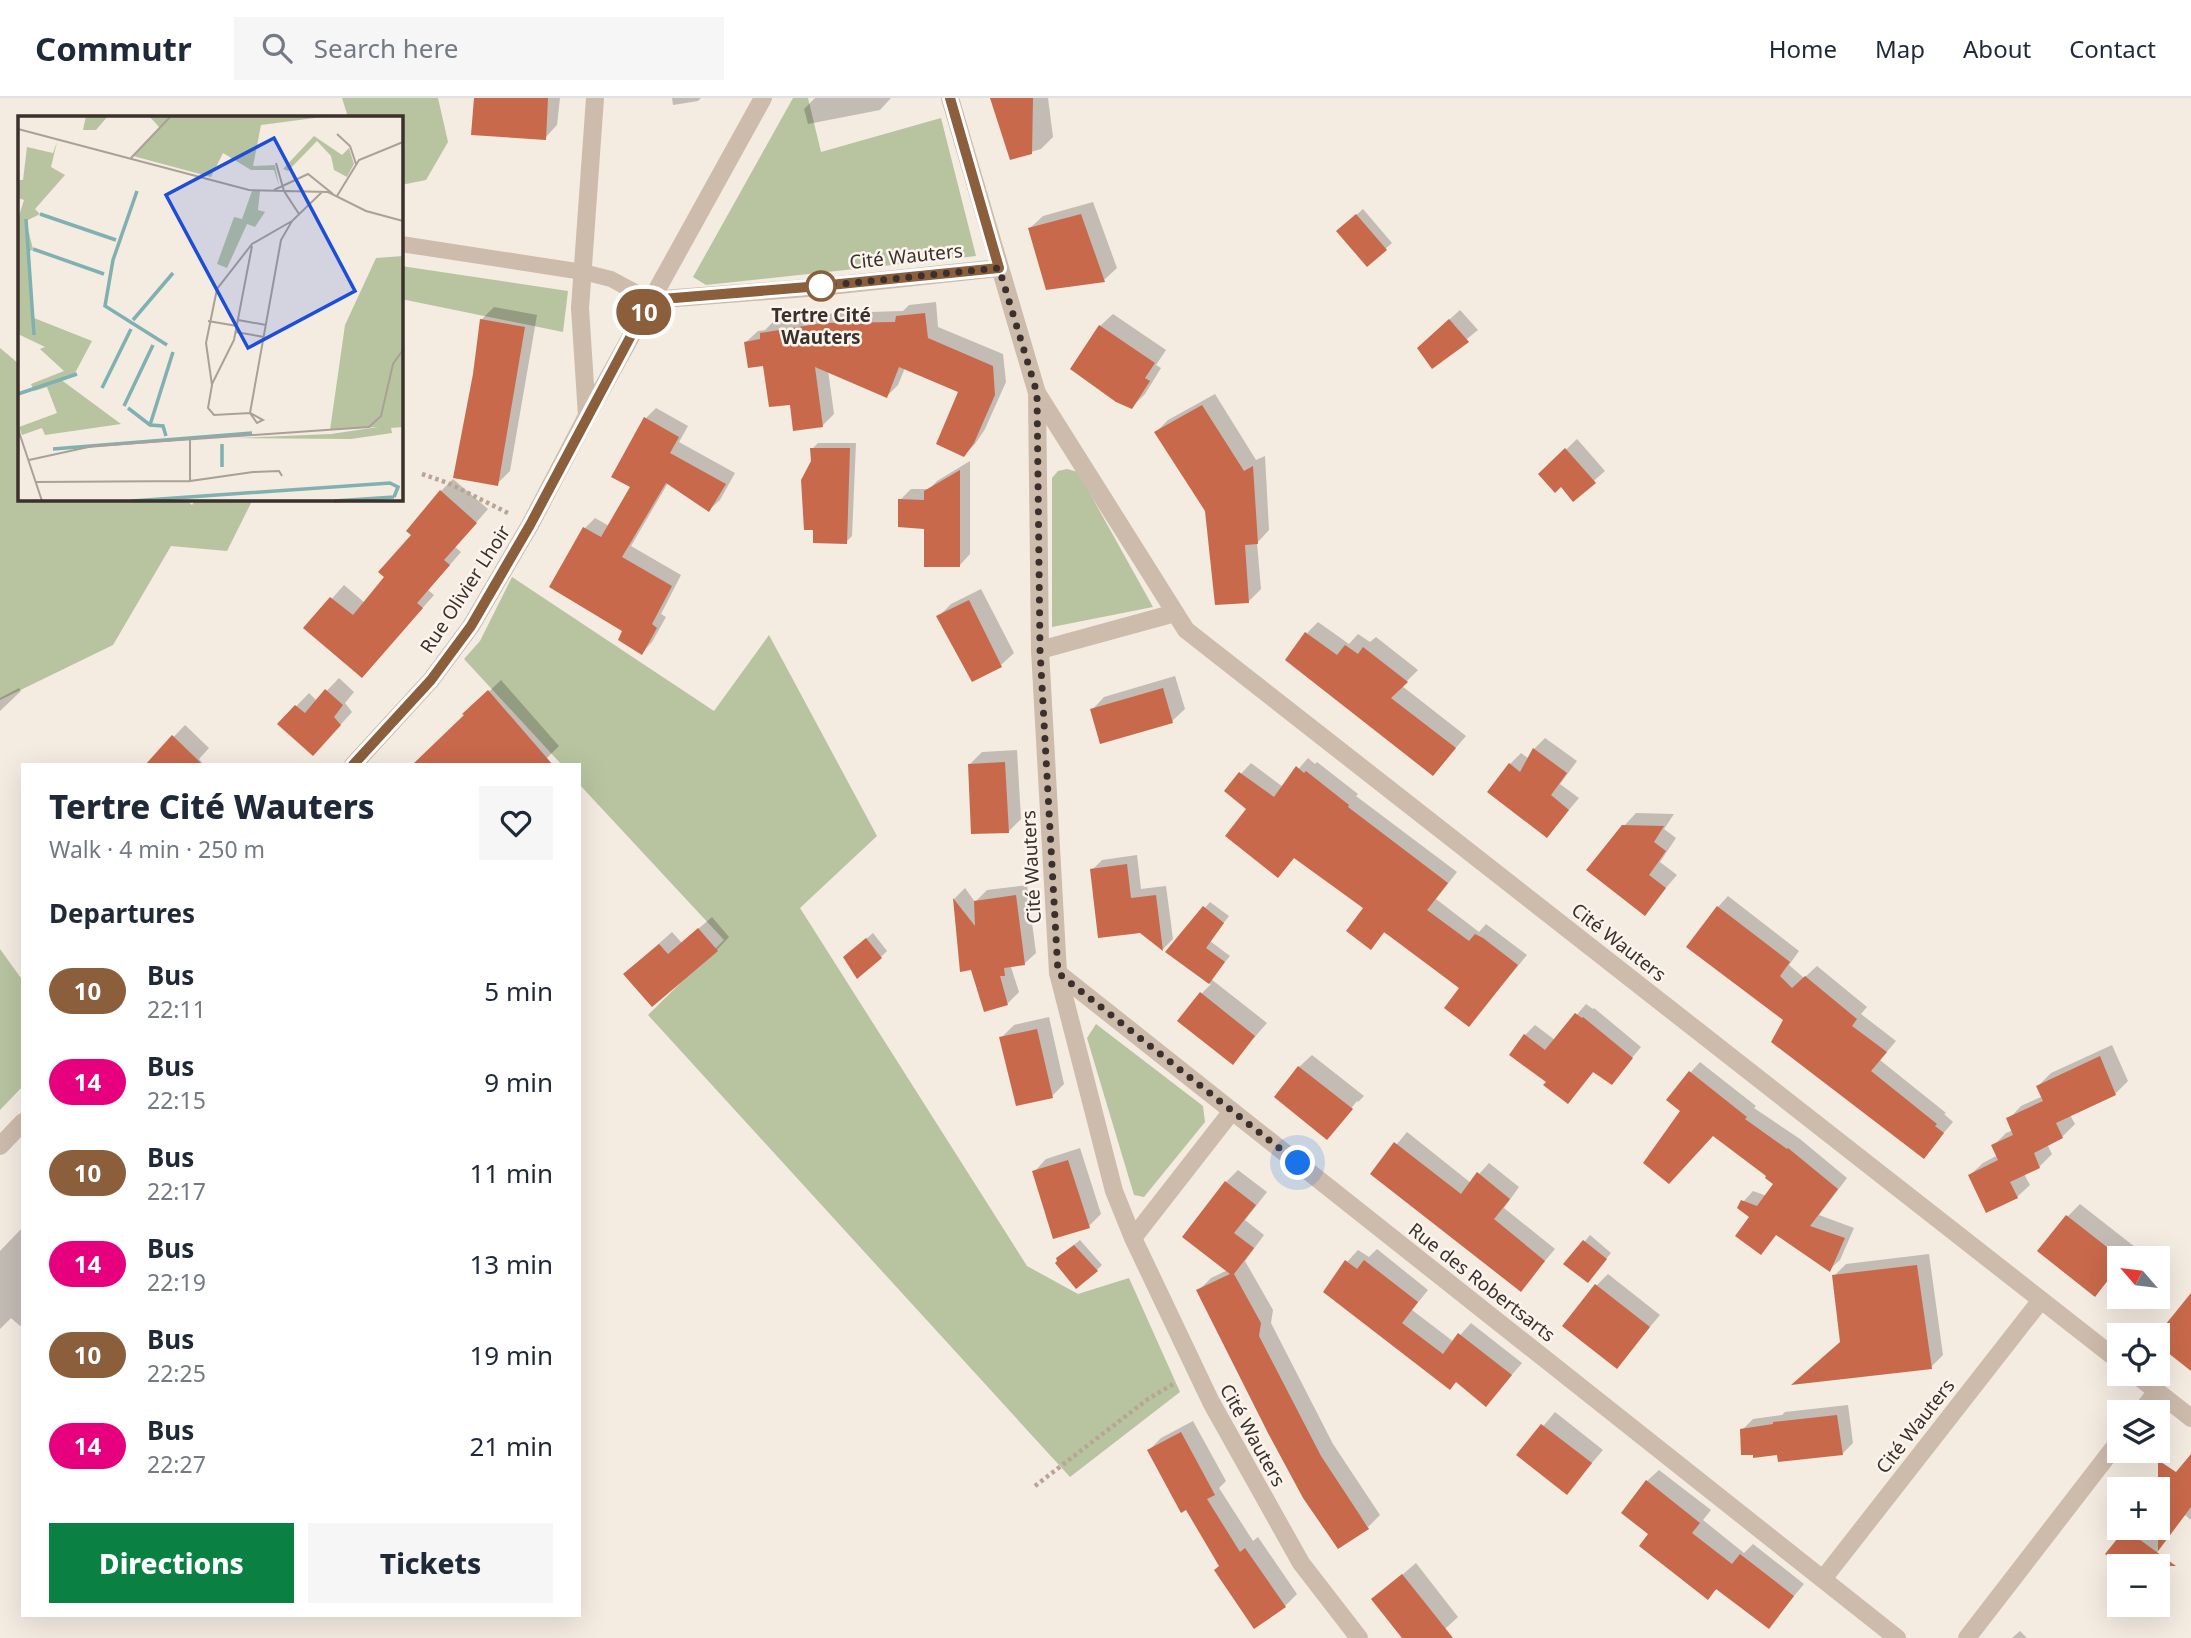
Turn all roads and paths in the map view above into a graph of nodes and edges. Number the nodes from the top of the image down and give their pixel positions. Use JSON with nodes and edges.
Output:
{"nodes":[{"id":1,"x":596,"y":98,"type":"edge"},
{"id":2,"x":763,"y":98,"type":"edge"},
{"id":3,"x":950,"y":98,"type":"edge"},
{"id":4,"x":402,"y":244,"type":"edge"},
{"id":5,"x":999,"y":268,"type":"junction"},
{"id":6,"x":583,"y":272,"type":"junction"},
{"id":7,"x":650,"y":300,"type":"junction"},
{"id":8,"x":1037,"y":393,"type":"junction"},
{"id":9,"x":587,"y":416,"type":"junction"},
{"id":10,"x":422,"y":474,"type":"dead end"},
{"id":11,"x":495,"y":505,"type":"dead end"},
{"id":12,"x":1175,"y":613,"type":"junction"},
{"id":13,"x":1040,"y":650,"type":"junction"},
{"id":14,"x":355,"y":763,"type":"edge"},
{"id":15,"x":1058,"y":973,"type":"junction"},
{"id":16,"x":1232,"y":1111,"type":"junction"},
{"id":17,"x":21,"y":1124,"type":"edge"},
{"id":18,"x":0,"y":1146,"type":"edge"},
{"id":19,"x":1133,"y":1238,"type":"junction"},
{"id":20,"x":2041,"y":1300,"type":"junction"},
{"id":21,"x":2107,"y":1352,"type":"edge"},
{"id":22,"x":1194,"y":1371,"type":"junction"},
{"id":23,"x":2151,"y":1386,"type":"edge"},
{"id":24,"x":2157,"y":1391,"type":"junction"},
{"id":25,"x":2150,"y":1400,"type":"edge"},
{"id":26,"x":2191,"y":1418,"type":"edge"},
{"id":27,"x":2107,"y":1457,"type":"edge"},
{"id":28,"x":1035,"y":1486,"type":"dead end"},
{"id":29,"x":1823,"y":1579,"type":"junction"},
{"id":30,"x":1875,"y":1631,"type":"edge"},
{"id":31,"x":1359,"y":1638,"type":"edge"},
{"id":32,"x":1897,"y":1638,"type":"edge"},
{"id":33,"x":1967,"y":1638,"type":"edge"}],
"edges":[{"from":1,"to":6,"type":"street"},
{"from":2,"to":7,"type":"street","name":"Rue Olivier Lhoir"},
{"from":3,"to":5,"type":"street","name":"Cité Wauters"},
{"from":4,"to":6,"type":"lane"},
{"from":5,"to":7,"type":"street","name":"Cité Wauters"},
{"from":5,"to":8,"type":"street","name":"Cité Wauters"},
{"from":6,"to":7,"type":"lane"},
{"from":6,"to":9,"type":"street"},
{"from":7,"to":9,"type":"street","name":"Rue Olivier Lhoir"},
{"from":8,"to":12,"type":"street","name":"Cité Wauters"},
{"from":8,"to":13,"type":"street","name":"Cité Wauters"},
{"from":9,"to":14,"type":"street","name":"Rue Olivier Lhoir"},
{"from":10,"to":11,"type":"path"},
{"from":12,"to":13,"type":"street"},
{"from":12,"to":20,"type":"street","name":"Cité Wauters"},
{"from":13,"to":15,"type":"street","name":"Cité Wauters"},
{"from":15,"to":16,"type":"street","name":"Rue des Robertsarts"},
{"from":15,"to":19,"type":"street","name":"Cité Wauters"},
{"from":16,"to":19,"type":"street"},
{"from":16,"to":29,"type":"street","name":"Rue des Robertsarts"},
{"from":17,"to":18,"type":"street"},
{"from":19,"to":22,"type":"street","name":"Cité Wauters"},
{"from":20,"to":21,"type":"street","name":"Cité Wauters"},
{"from":20,"to":29,"type":"street","name":"Cité Wauters"},
{"from":22,"to":28,"type":"path"},
{"from":22,"to":31,"type":"street","name":"Cité Wauters"},
{"from":23,"to":24,"type":"street"},
{"from":24,"to":25,"type":"street"},
{"from":24,"to":26,"type":"street"},
{"from":27,"to":33,"type":"street"},
{"from":29,"to":30,"type":"street","name":"Rue des Robertsarts"},
{"from":30,"to":32,"type":"street","name":"Rue des Robertsarts"}]}
